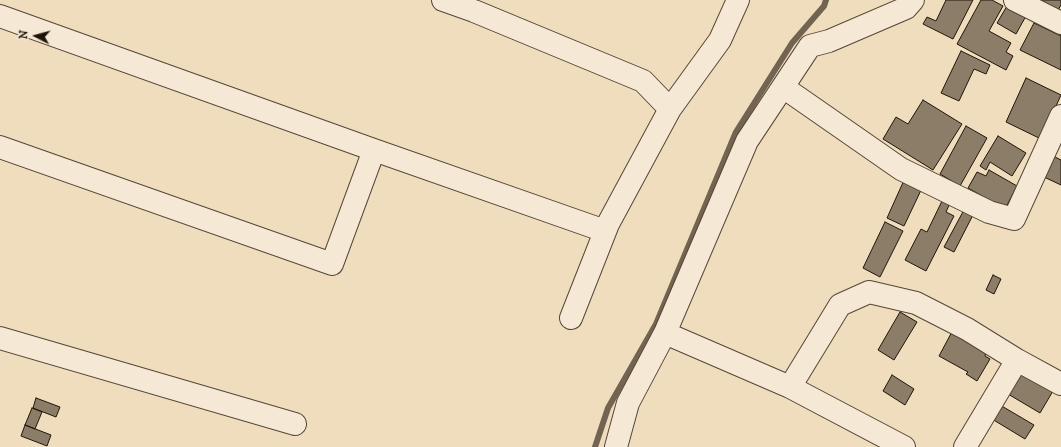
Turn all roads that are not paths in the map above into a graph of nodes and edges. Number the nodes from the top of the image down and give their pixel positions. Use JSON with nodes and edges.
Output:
{"nodes":[{"id":1,"x":443,"y":0,"type":"edge"},
{"id":2,"x":738,"y":0,"type":"edge"},
{"id":3,"x":913,"y":0,"type":"edge"},
{"id":4,"x":1015,"y":0,"type":"edge"},
{"id":5,"x":0,"y":16,"type":"edge"},
{"id":6,"x":1061,"y":23,"type":"edge"},
{"id":7,"x":783,"y":87,"type":"junction"},
{"id":8,"x":670,"y":109,"type":"junction"},
{"id":9,"x":1061,"y":116,"type":"edge"},
{"id":10,"x":0,"y":146,"type":"edge"},
{"id":11,"x":374,"y":150,"type":"junction"},
{"id":12,"x":606,"y":231,"type":"junction"},
{"id":13,"x":571,"y":318,"type":"dead end"},
{"id":14,"x":665,"y":333,"type":"junction"},
{"id":15,"x":0,"y":338,"type":"edge"},
{"id":16,"x":1017,"y":360,"type":"junction"},
{"id":17,"x":1061,"y":384,"type":"edge"},
{"id":18,"x":790,"y":387,"type":"junction"},
{"id":19,"x":294,"y":424,"type":"dead end"},
{"id":20,"x":616,"y":447,"type":"edge"},
{"id":21,"x":904,"y":447,"type":"edge"},
{"id":22,"x":965,"y":447,"type":"edge"}],
"edges":[{"from":1,"to":8,"type":"street"},
{"from":2,"to":8,"type":"street"},
{"from":3,"to":7,"type":"street"},
{"from":4,"to":6,"type":"street"},
{"from":5,"to":11,"type":"street"},
{"from":7,"to":9,"type":"street"},
{"from":7,"to":14,"type":"street"},
{"from":8,"to":12,"type":"street"},
{"from":10,"to":11,"type":"street"},
{"from":11,"to":12,"type":"street"},
{"from":12,"to":13,"type":"street"},
{"from":14,"to":18,"type":"street"},
{"from":14,"to":20,"type":"street"},
{"from":15,"to":19,"type":"street"},
{"from":16,"to":17,"type":"street"},
{"from":16,"to":18,"type":"street"},
{"from":16,"to":22,"type":"street"},
{"from":18,"to":21,"type":"street"}]}
